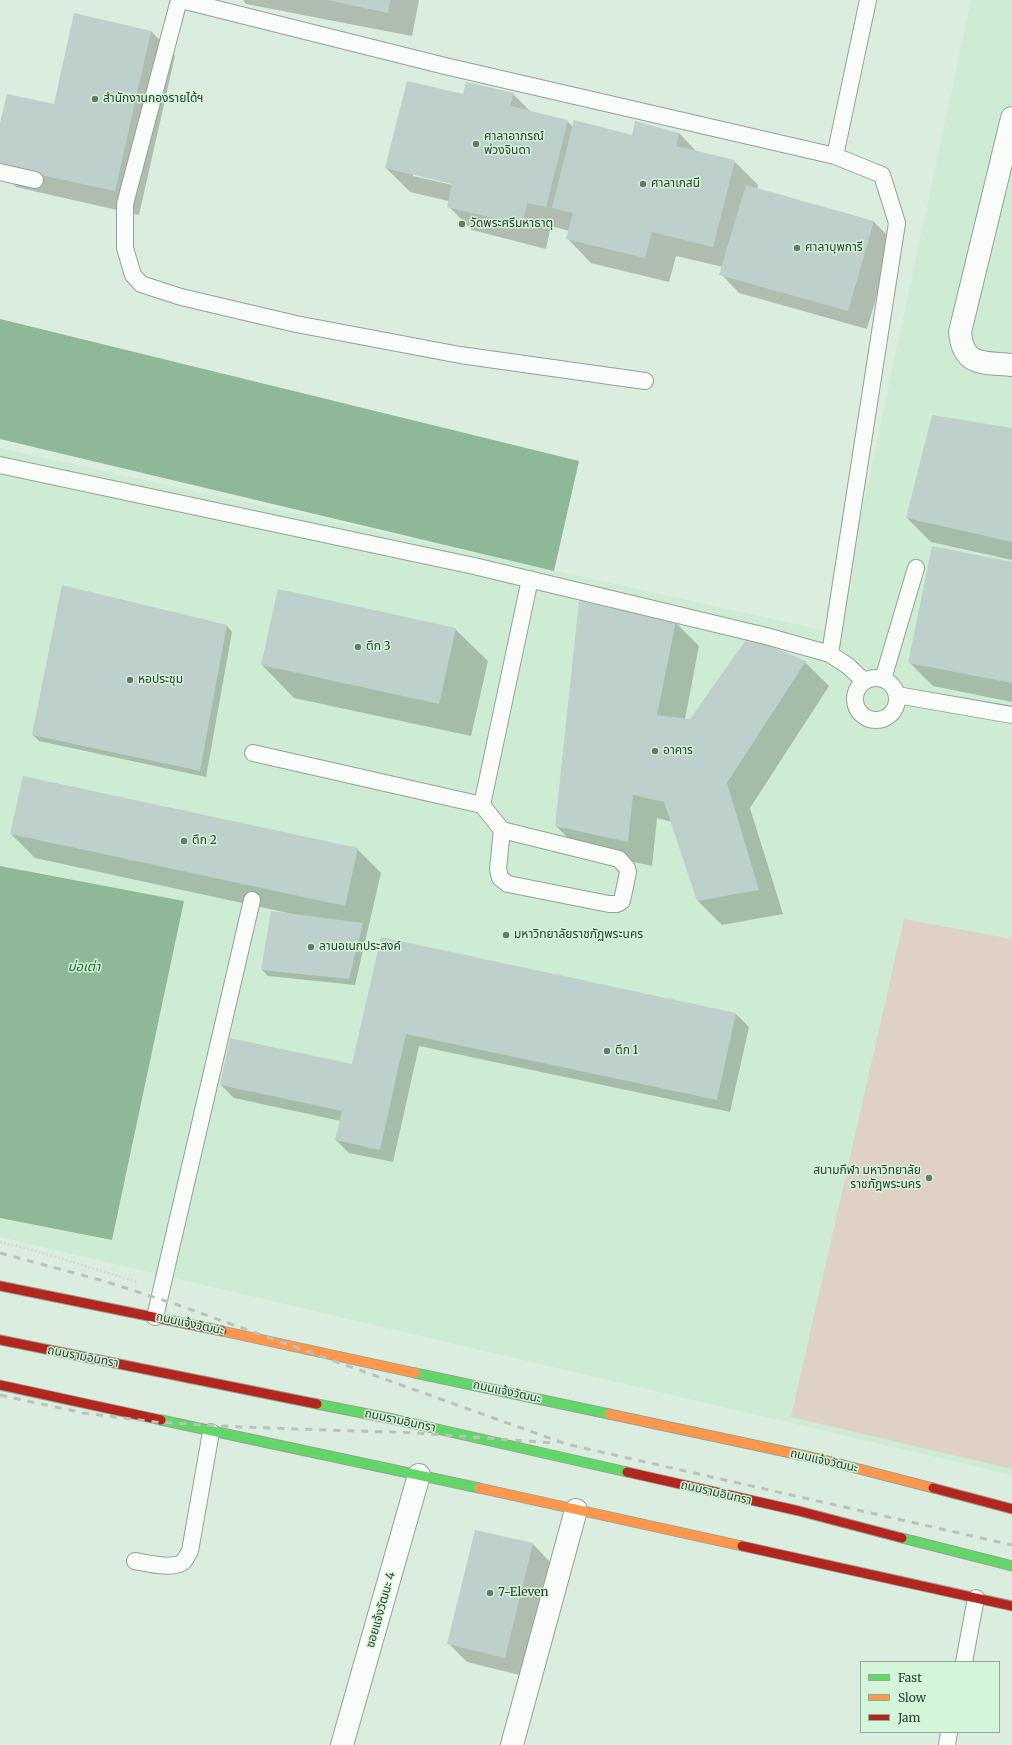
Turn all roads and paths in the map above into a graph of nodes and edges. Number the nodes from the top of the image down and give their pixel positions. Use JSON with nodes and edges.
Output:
{"nodes":[{"id":1,"x":180,"y":0,"type":"edge"},
{"id":2,"x":868,"y":0,"type":"edge"},
{"id":3,"x":1012,"y":118,"type":"edge"},
{"id":4,"x":835,"y":156,"type":"junction"},
{"id":5,"x":0,"y":172,"type":"edge"},
{"id":6,"x":35,"y":180,"type":"dead end"},
{"id":7,"x":1012,"y":365,"type":"edge"},
{"id":8,"x":645,"y":381,"type":"dead end"},
{"id":9,"x":0,"y":465,"type":"edge"},
{"id":10,"x":916,"y":568,"type":"dead end"},
{"id":11,"x":530,"y":580,"type":"junction"},
{"id":12,"x":830,"y":654,"type":"junction"},
{"id":13,"x":883,"y":679,"type":"junction"},
{"id":14,"x":864,"y":681,"type":"junction"},
{"id":15,"x":896,"y":695,"type":"junction"},
{"id":16,"x":1012,"y":715,"type":"edge"},
{"id":17,"x":253,"y":753,"type":"dead end"},
{"id":18,"x":482,"y":805,"type":"junction"},
{"id":19,"x":502,"y":830,"type":"junction"},
{"id":20,"x":252,"y":900,"type":"dead end"},
{"id":21,"x":0,"y":1242,"type":"edge"},
{"id":22,"x":36,"y":1251,"type":"dead end"},
{"id":23,"x":0,"y":1286,"type":"edge"},
{"id":24,"x":155,"y":1317,"type":"junction"},
{"id":25,"x":0,"y":1340,"type":"edge"},
{"id":26,"x":0,"y":1385,"type":"edge"},
{"id":27,"x":211,"y":1432,"type":"junction"},
{"id":28,"x":419,"y":1475,"type":"junction"},
{"id":29,"x":1012,"y":1509,"type":"edge"},
{"id":30,"x":576,"y":1510,"type":"junction"},
{"id":31,"x":135,"y":1561,"type":"dead end"},
{"id":32,"x":1012,"y":1566,"type":"edge"},
{"id":33,"x":976,"y":1598,"type":"junction"},
{"id":34,"x":1012,"y":1606,"type":"edge"},
{"id":35,"x":964,"y":1661,"type":"edge"},
{"id":36,"x":949,"y":1733,"type":"edge"},
{"id":37,"x":342,"y":1745,"type":"edge"},
{"id":38,"x":512,"y":1745,"type":"edge"},
{"id":39,"x":947,"y":1745,"type":"edge"}],
"edges":[{"from":1,"to":4,"type":"lane"},
{"from":1,"to":8,"type":"lane"},
{"from":2,"to":4,"type":"lane"},
{"from":3,"to":7,"type":"street"},
{"from":4,"to":12,"type":"lane"},
{"from":5,"to":6,"type":"lane"},
{"from":9,"to":11,"type":"lane"},
{"from":10,"to":13,"type":"lane"},
{"from":11,"to":12,"type":"lane"},
{"from":11,"to":18,"type":"lane"},
{"from":12,"to":14,"type":"lane"},
{"from":13,"to":14,"type":"lane"},
{"from":13,"to":15,"type":"lane"},
{"from":14,"to":15,"type":"lane"},
{"from":15,"to":16,"type":"lane"},
{"from":17,"to":18,"type":"lane"},
{"from":18,"to":19,"type":"lane"},
{"from":19,"to":19,"type":"lane"},
{"from":20,"to":24,"type":"lane"},
{"from":21,"to":22,"type":"path"},
{"from":23,"to":24,"type":"main road","name":"ถนนแจ้งวัฒนะ"},
{"from":24,"to":29,"type":"main road","name":"ถนนแจ้งวัฒนะ"},
{"from":25,"to":32,"type":"main road","name":"ถนนรามอินทรา"},
{"from":26,"to":27,"type":"main road"},
{"from":27,"to":28,"type":"main road"},
{"from":27,"to":31,"type":"lane"},
{"from":28,"to":30,"type":"main road"},
{"from":28,"to":37,"type":"street","name":"ซอยแจ้งวัฒนะ 4"},
{"from":30,"to":33,"type":"main road"},
{"from":30,"to":38,"type":"street"},
{"from":33,"to":34,"type":"main road"},
{"from":33,"to":35,"type":"lane"},
{"from":36,"to":39,"type":"lane"}]}
